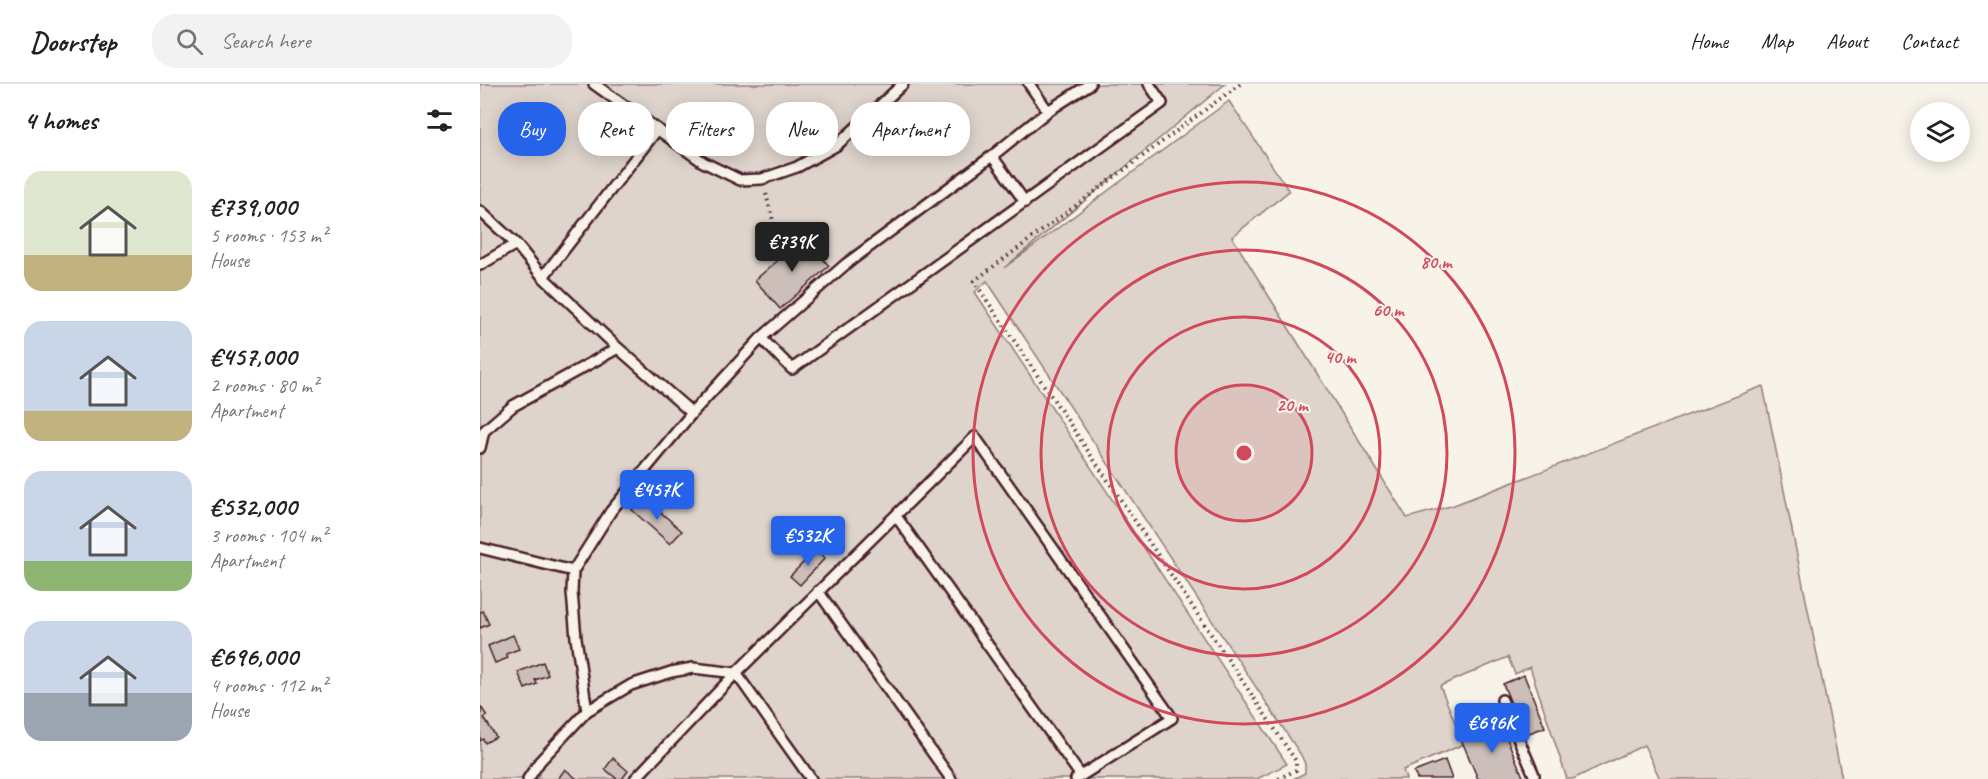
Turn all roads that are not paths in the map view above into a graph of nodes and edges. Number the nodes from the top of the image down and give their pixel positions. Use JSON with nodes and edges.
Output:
{"nodes":[{"id":1,"x":594,"y":84,"type":"edge"},
{"id":2,"x":903,"y":84,"type":"edge"},
{"id":3,"x":1029,"y":84,"type":"edge"},
{"id":4,"x":1090,"y":84,"type":"edge"},
{"id":5,"x":1149,"y":84,"type":"edge"},
{"id":6,"x":1048,"y":111,"type":"junction"},
{"id":7,"x":657,"y":130,"type":"junction"},
{"id":8,"x":992,"y":156,"type":"junction"},
{"id":9,"x":1024,"y":202,"type":"junction"},
{"id":10,"x":480,"y":212,"type":"edge"},
{"id":11,"x":516,"y":244,"type":"junction"},
{"id":12,"x":480,"y":265,"type":"edge"},
{"id":13,"x":543,"y":277,"type":"junction"},
{"id":14,"x":761,"y":338,"type":"junction"},
{"id":15,"x":618,"y":348,"type":"junction"},
{"id":16,"x":692,"y":413,"type":"junction"},
{"id":17,"x":480,"y":448,"type":"edge"},
{"id":18,"x":896,"y":516,"type":"junction"},
{"id":19,"x":480,"y":548,"type":"edge"},
{"id":20,"x":573,"y":571,"type":"junction"},
{"id":21,"x":818,"y":591,"type":"junction"},
{"id":22,"x":735,"y":673,"type":"junction"},
{"id":23,"x":1502,"y":700,"type":"dead end"},
{"id":24,"x":587,"y":711,"type":"junction"},
{"id":25,"x":1079,"y":778,"type":"edge"},
{"id":26,"x":528,"y":779,"type":"edge"},
{"id":27,"x":635,"y":779,"type":"edge"},
{"id":28,"x":811,"y":779,"type":"edge"},
{"id":29,"x":951,"y":779,"type":"edge"},
{"id":30,"x":1534,"y":779,"type":"edge"}],
"edges":[{"from":1,"to":7,"type":"lane"},
{"from":2,"to":7,"type":"lane"},
{"from":3,"to":6,"type":"lane"},
{"from":4,"to":6,"type":"lane"},
{"from":5,"to":9,"type":"lane"},
{"from":6,"to":8,"type":"lane"},
{"from":7,"to":13,"type":"lane"},
{"from":8,"to":9,"type":"lane"},
{"from":8,"to":14,"type":"lane"},
{"from":9,"to":14,"type":"lane"},
{"from":10,"to":11,"type":"lane"},
{"from":11,"to":12,"type":"lane"},
{"from":11,"to":13,"type":"lane"},
{"from":13,"to":15,"type":"lane"},
{"from":14,"to":16,"type":"lane"},
{"from":15,"to":16,"type":"lane"},
{"from":15,"to":17,"type":"lane"},
{"from":16,"to":20,"type":"lane"},
{"from":18,"to":21,"type":"lane"},
{"from":18,"to":25,"type":"lane"},
{"from":18,"to":25,"type":"lane"},
{"from":19,"to":20,"type":"lane"},
{"from":20,"to":24,"type":"lane"},
{"from":21,"to":22,"type":"lane"},
{"from":21,"to":29,"type":"lane"},
{"from":22,"to":24,"type":"lane"},
{"from":22,"to":27,"type":"lane"},
{"from":22,"to":28,"type":"lane"},
{"from":23,"to":30,"type":"lane"},
{"from":24,"to":26,"type":"lane"}]}
